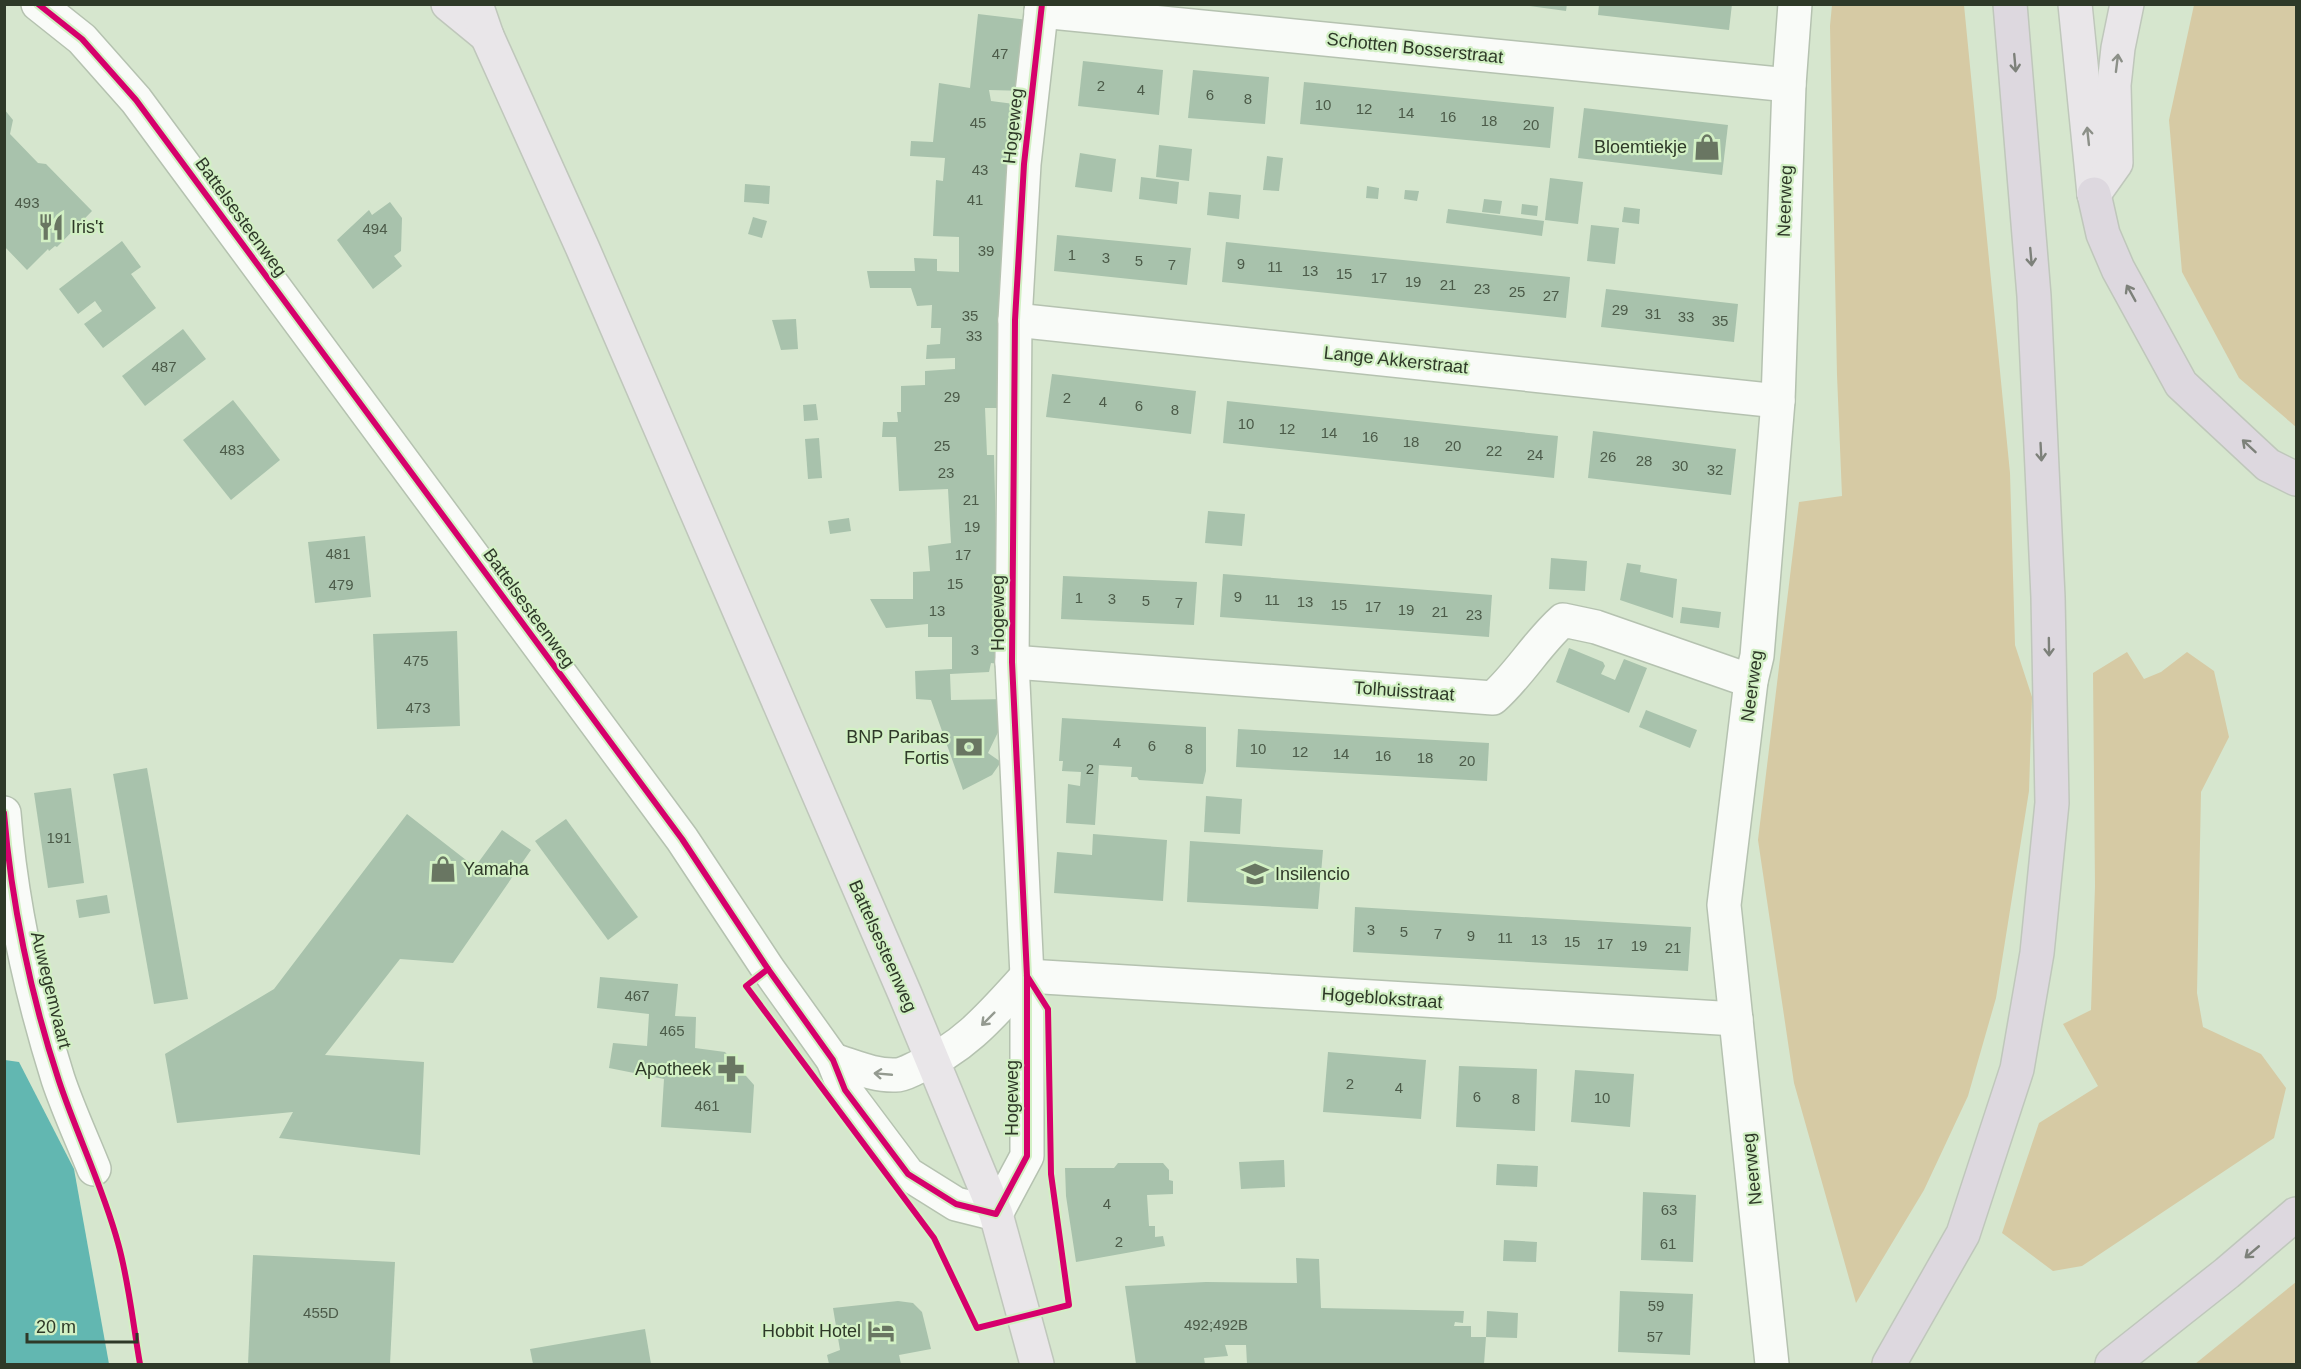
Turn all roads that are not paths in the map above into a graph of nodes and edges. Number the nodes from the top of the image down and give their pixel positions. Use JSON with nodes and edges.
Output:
{"nodes":[{"id":1,"x":38,"y":4,"type":"edge"},
{"id":2,"x":448,"y":4,"type":"edge"},
{"id":3,"x":476,"y":4,"type":"edge"},
{"id":4,"x":1795,"y":4,"type":"edge"},
{"id":5,"x":2010,"y":4,"type":"edge"},
{"id":6,"x":2075,"y":4,"type":"edge"},
{"id":7,"x":2127,"y":4,"type":"edge"},
{"id":8,"x":1042,"y":8,"type":"edge"},
{"id":9,"x":491,"y":20,"type":"edge"},
{"id":10,"x":1789,"y":85,"type":"junction"},
{"id":11,"x":2094,"y":194,"type":"junction"},
{"id":12,"x":1015,"y":320,"type":"junction"},
{"id":13,"x":1778,"y":400,"type":"junction"},
{"id":14,"x":2296,"y":479,"type":"edge"},
{"id":15,"x":1012,"y":662,"type":"junction"},
{"id":16,"x":1751,"y":681,"type":"junction"},
{"id":17,"x":4,"y":813,"type":"edge"},
{"id":18,"x":1027,"y":976,"type":"junction"},
{"id":19,"x":1736,"y":1019,"type":"junction"},
{"id":20,"x":833,"y":1060,"type":"junction"},
{"id":21,"x":932,"y":1061,"type":"junction"},
{"id":22,"x":94,"y":1169,"type":"dead end"},
{"id":23,"x":996,"y":1214,"type":"junction"},
{"id":24,"x":2296,"y":1214,"type":"edge"},
{"id":25,"x":1037,"y":1365,"type":"edge"},
{"id":26,"x":1772,"y":1365,"type":"edge"},
{"id":27,"x":1889,"y":1365,"type":"edge"},
{"id":28,"x":2112,"y":1365,"type":"edge"}],
"edges":[{"from":1,"to":20,"type":"street","name":"Battelsesteenweg"},
{"from":2,"to":9,"type":"main road"},
{"from":3,"to":9,"type":"main road","name":"Battelsesteenweg"},
{"from":4,"to":10,"type":"street","name":"Neerweg"},
{"from":5,"to":27,"type":"highway","one_way":true},
{"from":11,"to":6,"type":"main road","one_way":true},
{"from":11,"to":7,"type":"main road","one_way":true},
{"from":8,"to":10,"type":"street","name":"Schotten Bosserstraat"},
{"from":8,"to":12,"type":"street","name":"Hogeweg"},
{"from":9,"to":21,"type":"main road","name":"Battelsesteenweg"},
{"from":10,"to":13,"type":"street","name":"Neerweg"},
{"from":14,"to":11,"type":"highway","one_way":true},
{"from":12,"to":13,"type":"street","name":"Lange Akkerstraat"},
{"from":12,"to":15,"type":"street","name":"Hogeweg"},
{"from":13,"to":16,"type":"street","name":"Neerweg"},
{"from":15,"to":16,"type":"street","name":"Tolhuisstraat"},
{"from":15,"to":18,"type":"street","name":"Hogeweg"},
{"from":16,"to":19,"type":"street","name":"Neerweg"},
{"from":17,"to":22,"type":"street","name":"Auwegemvaart"},
{"from":18,"to":19,"type":"street","name":"Hogeblokstraat"},
{"from":18,"to":21,"type":"street","one_way":true},
{"from":18,"to":23,"type":"street","name":"Hogeweg"},
{"from":19,"to":26,"type":"street","name":"Neerweg"},
{"from":21,"to":20,"type":"street","one_way":true},
{"from":20,"to":23,"type":"street","name":"Battelsesteenweg"},
{"from":21,"to":23,"type":"main road","name":"Battelsesteenweg"},
{"from":23,"to":25,"type":"main road","name":"Battelsesteenweg"},
{"from":24,"to":28,"type":"highway","one_way":true}]}
